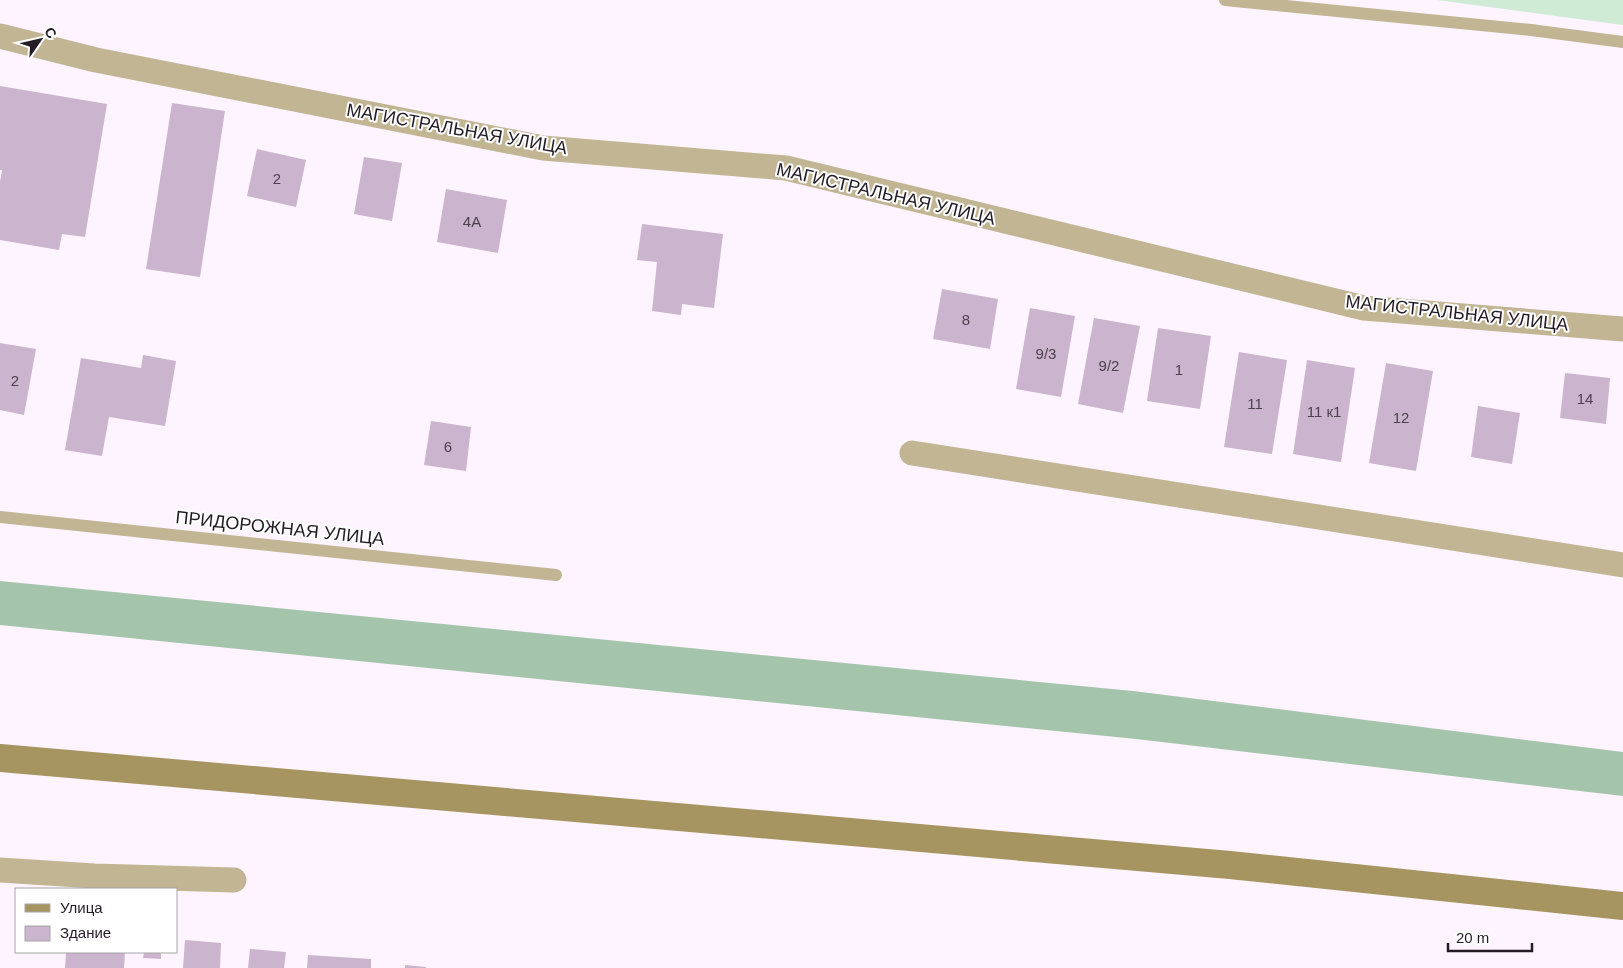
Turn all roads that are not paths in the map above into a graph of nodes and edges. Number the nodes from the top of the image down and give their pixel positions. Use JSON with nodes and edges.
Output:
{"nodes":[{"id":1,"x":1225,"y":0,"type":"edge"},
{"id":2,"x":0,"y":36,"type":"edge"},
{"id":3,"x":1623,"y":42,"type":"edge"},
{"id":4,"x":1623,"y":329,"type":"edge"},
{"id":5,"x":912,"y":453,"type":"dead end"},
{"id":6,"x":0,"y":516,"type":"edge"},
{"id":7,"x":1623,"y":565,"type":"edge"},
{"id":8,"x":556,"y":575,"type":"dead end"},
{"id":9,"x":0,"y":758,"type":"edge"},
{"id":10,"x":0,"y":870,"type":"edge"},
{"id":11,"x":234,"y":880,"type":"dead end"},
{"id":12,"x":1623,"y":906,"type":"edge"}],
"edges":[{"from":1,"to":3,"type":"lane"},
{"from":2,"to":4,"type":"street","name":"МАГИСТРАЛЬНАЯ УЛИЦА"},
{"from":5,"to":7,"type":"street"},
{"from":6,"to":8,"type":"lane","name":"ПРИДОРОЖНАЯ УЛИЦА"},
{"from":9,"to":12,"type":"main road"},
{"from":10,"to":11,"type":"street"}]}
